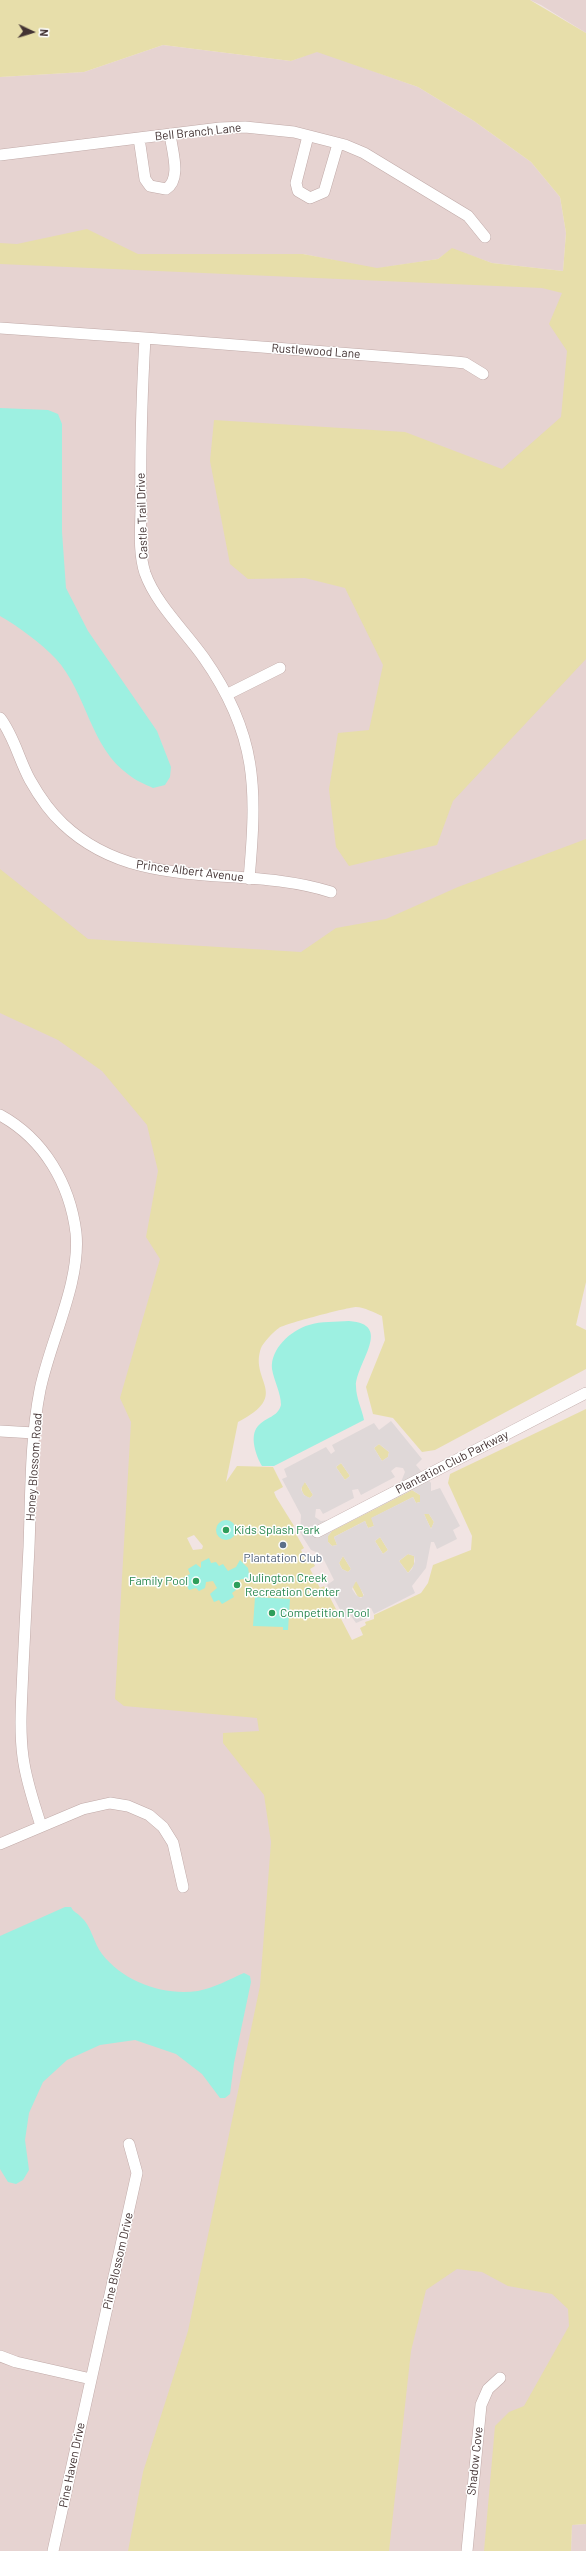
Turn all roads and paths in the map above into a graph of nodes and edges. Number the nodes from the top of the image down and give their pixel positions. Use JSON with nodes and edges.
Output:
{"nodes":[{"id":1,"x":170,"y":134,"type":"junction"},
{"id":2,"x":308,"y":136,"type":"junction"},
{"id":3,"x":140,"y":138,"type":"junction"},
{"id":4,"x":338,"y":144,"type":"junction"},
{"id":5,"x":0,"y":155,"type":"edge"},
{"id":6,"x":485,"y":237,"type":"dead end"},
{"id":7,"x":0,"y":328,"type":"edge"},
{"id":8,"x":145,"y":338,"type":"junction"},
{"id":9,"x":483,"y":374,"type":"dead end"},
{"id":10,"x":280,"y":668,"type":"dead end"},
{"id":11,"x":228,"y":694,"type":"junction"},
{"id":12,"x":0,"y":718,"type":"edge"},
{"id":13,"x":249,"y":879,"type":"junction"},
{"id":14,"x":331,"y":892,"type":"dead end"},
{"id":15,"x":0,"y":1115,"type":"edge"},
{"id":16,"x":586,"y":1393,"type":"edge"},
{"id":17,"x":0,"y":1431,"type":"edge"},
{"id":18,"x":34,"y":1433,"type":"junction"},
{"id":19,"x":318,"y":1532,"type":"dead end"},
{"id":20,"x":42,"y":1826,"type":"junction"},
{"id":21,"x":0,"y":1844,"type":"edge"},
{"id":22,"x":183,"y":1887,"type":"dead end"},
{"id":23,"x":129,"y":2144,"type":"dead end"},
{"id":24,"x":0,"y":2356,"type":"edge"},
{"id":25,"x":91,"y":2378,"type":"junction"},
{"id":26,"x":500,"y":2378,"type":"dead end"},
{"id":27,"x":53,"y":2551,"type":"edge"},
{"id":28,"x":467,"y":2551,"type":"edge"}],
"edges":[{"from":1,"to":2,"type":"street","name":"Bell Branch Lane"},
{"from":1,"to":3,"type":"street","name":"Bell Branch Lane"},
{"from":1,"to":3,"type":"street"},
{"from":2,"to":4,"type":"street","name":"Bell Branch Lane"},
{"from":2,"to":4,"type":"street"},
{"from":3,"to":5,"type":"street","name":"Bell Branch Lane"},
{"from":4,"to":6,"type":"street","name":"Bell Branch Lane"},
{"from":7,"to":8,"type":"street"},
{"from":8,"to":9,"type":"street","name":"Rustlewood Lane"},
{"from":8,"to":11,"type":"street","name":"Castle Trail Drive"},
{"from":10,"to":11,"type":"street"},
{"from":11,"to":13,"type":"street","name":"Castle Trail Drive"},
{"from":12,"to":13,"type":"street","name":"Prince Albert Avenue"},
{"from":13,"to":14,"type":"street","name":"Prince Albert Avenue"},
{"from":15,"to":18,"type":"street","name":"Honey Blossom Road"},
{"from":16,"to":19,"type":"street","name":"Plantation Club Parkway"},
{"from":17,"to":18,"type":"street"},
{"from":18,"to":20,"type":"street","name":"Honey Blossom Road"},
{"from":20,"to":21,"type":"street"},
{"from":20,"to":22,"type":"street"},
{"from":23,"to":25,"type":"street","name":"Pine Blossom Drive"},
{"from":24,"to":25,"type":"street"},
{"from":25,"to":27,"type":"street","name":"Pine Haven Drive"},
{"from":26,"to":28,"type":"street","name":"Shadow Cove"}]}
